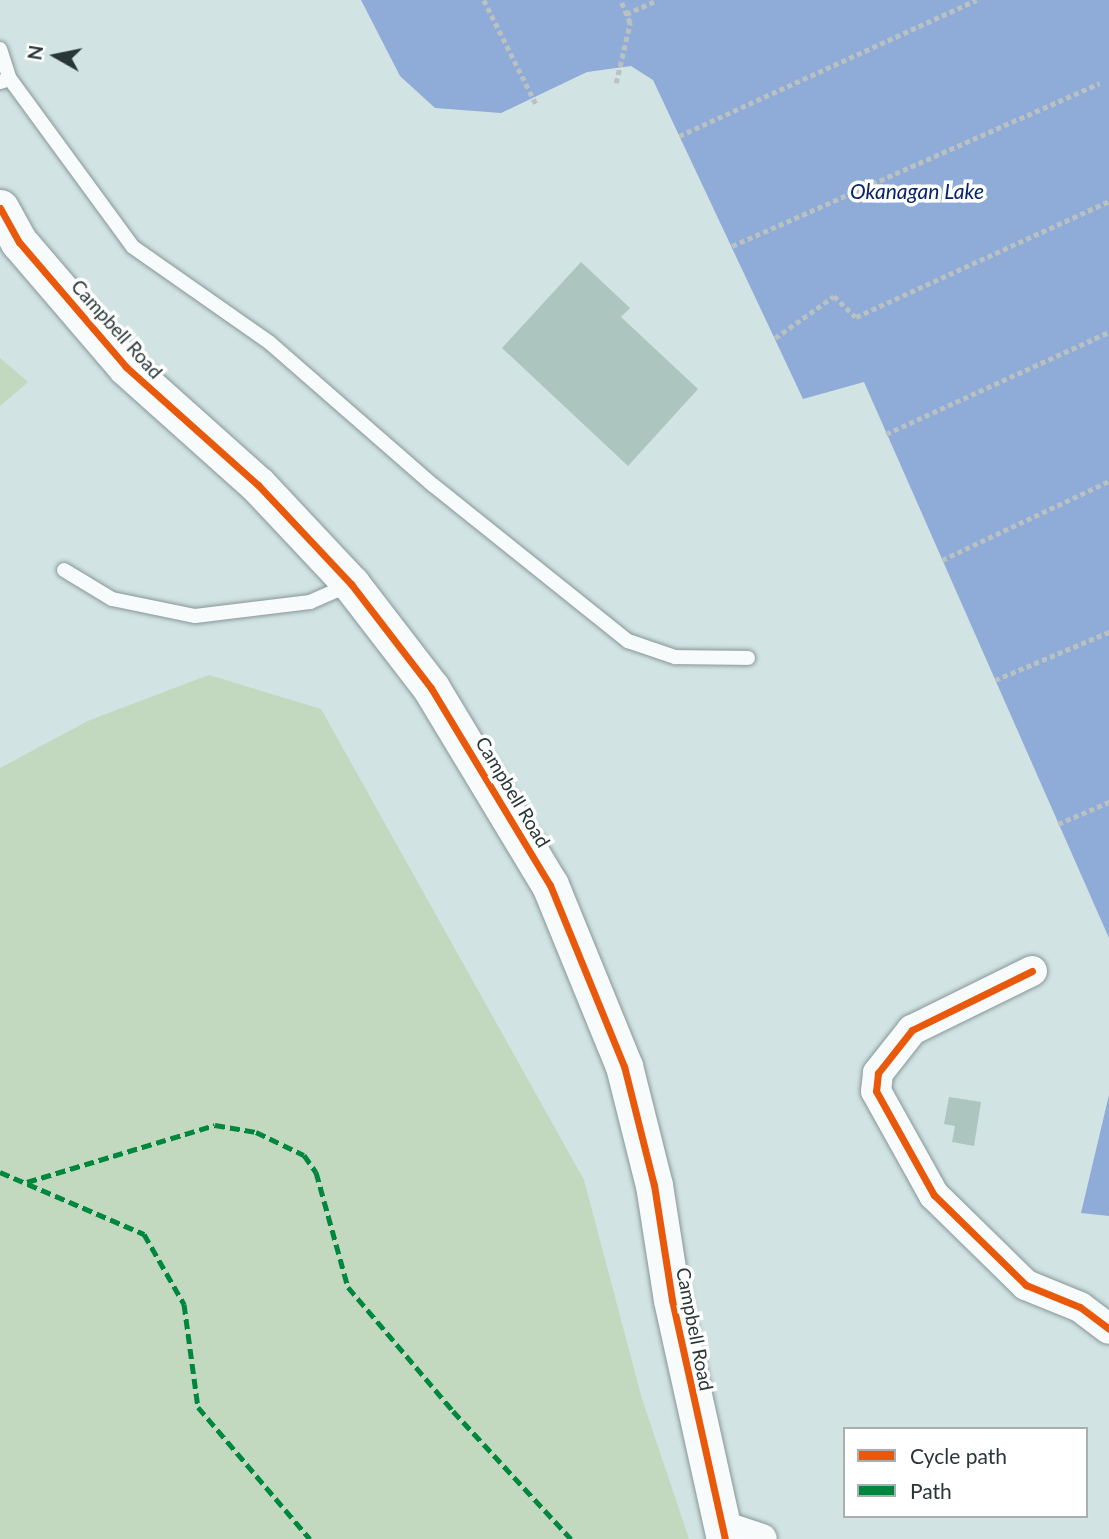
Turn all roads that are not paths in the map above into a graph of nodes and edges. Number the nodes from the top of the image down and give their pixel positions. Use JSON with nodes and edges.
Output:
{"nodes":[{"id":1,"x":0,"y":49,"type":"edge"},
{"id":2,"x":5,"y":80,"type":"edge"},
{"id":3,"x":0,"y":208,"type":"edge"},
{"id":4,"x":64,"y":570,"type":"dead end"},
{"id":5,"x":351,"y":584,"type":"junction"},
{"id":6,"x":748,"y":658,"type":"dead end"},
{"id":7,"x":1032,"y":971,"type":"dead end"},
{"id":8,"x":1109,"y":1329,"type":"edge"},
{"id":9,"x":722,"y":1532,"type":"edge"},
{"id":10,"x":762,"y":1539,"type":"edge"}],
"edges":[{"from":1,"to":2,"type":"lane"},
{"from":2,"to":6,"type":"lane"},
{"from":3,"to":5,"type":"street","name":"Campbell Road"},
{"from":4,"to":5,"type":"lane"},
{"from":5,"to":9,"type":"street","name":"Campbell Road"},
{"from":7,"to":8,"type":"street"},
{"from":9,"to":10,"type":"street"}]}
